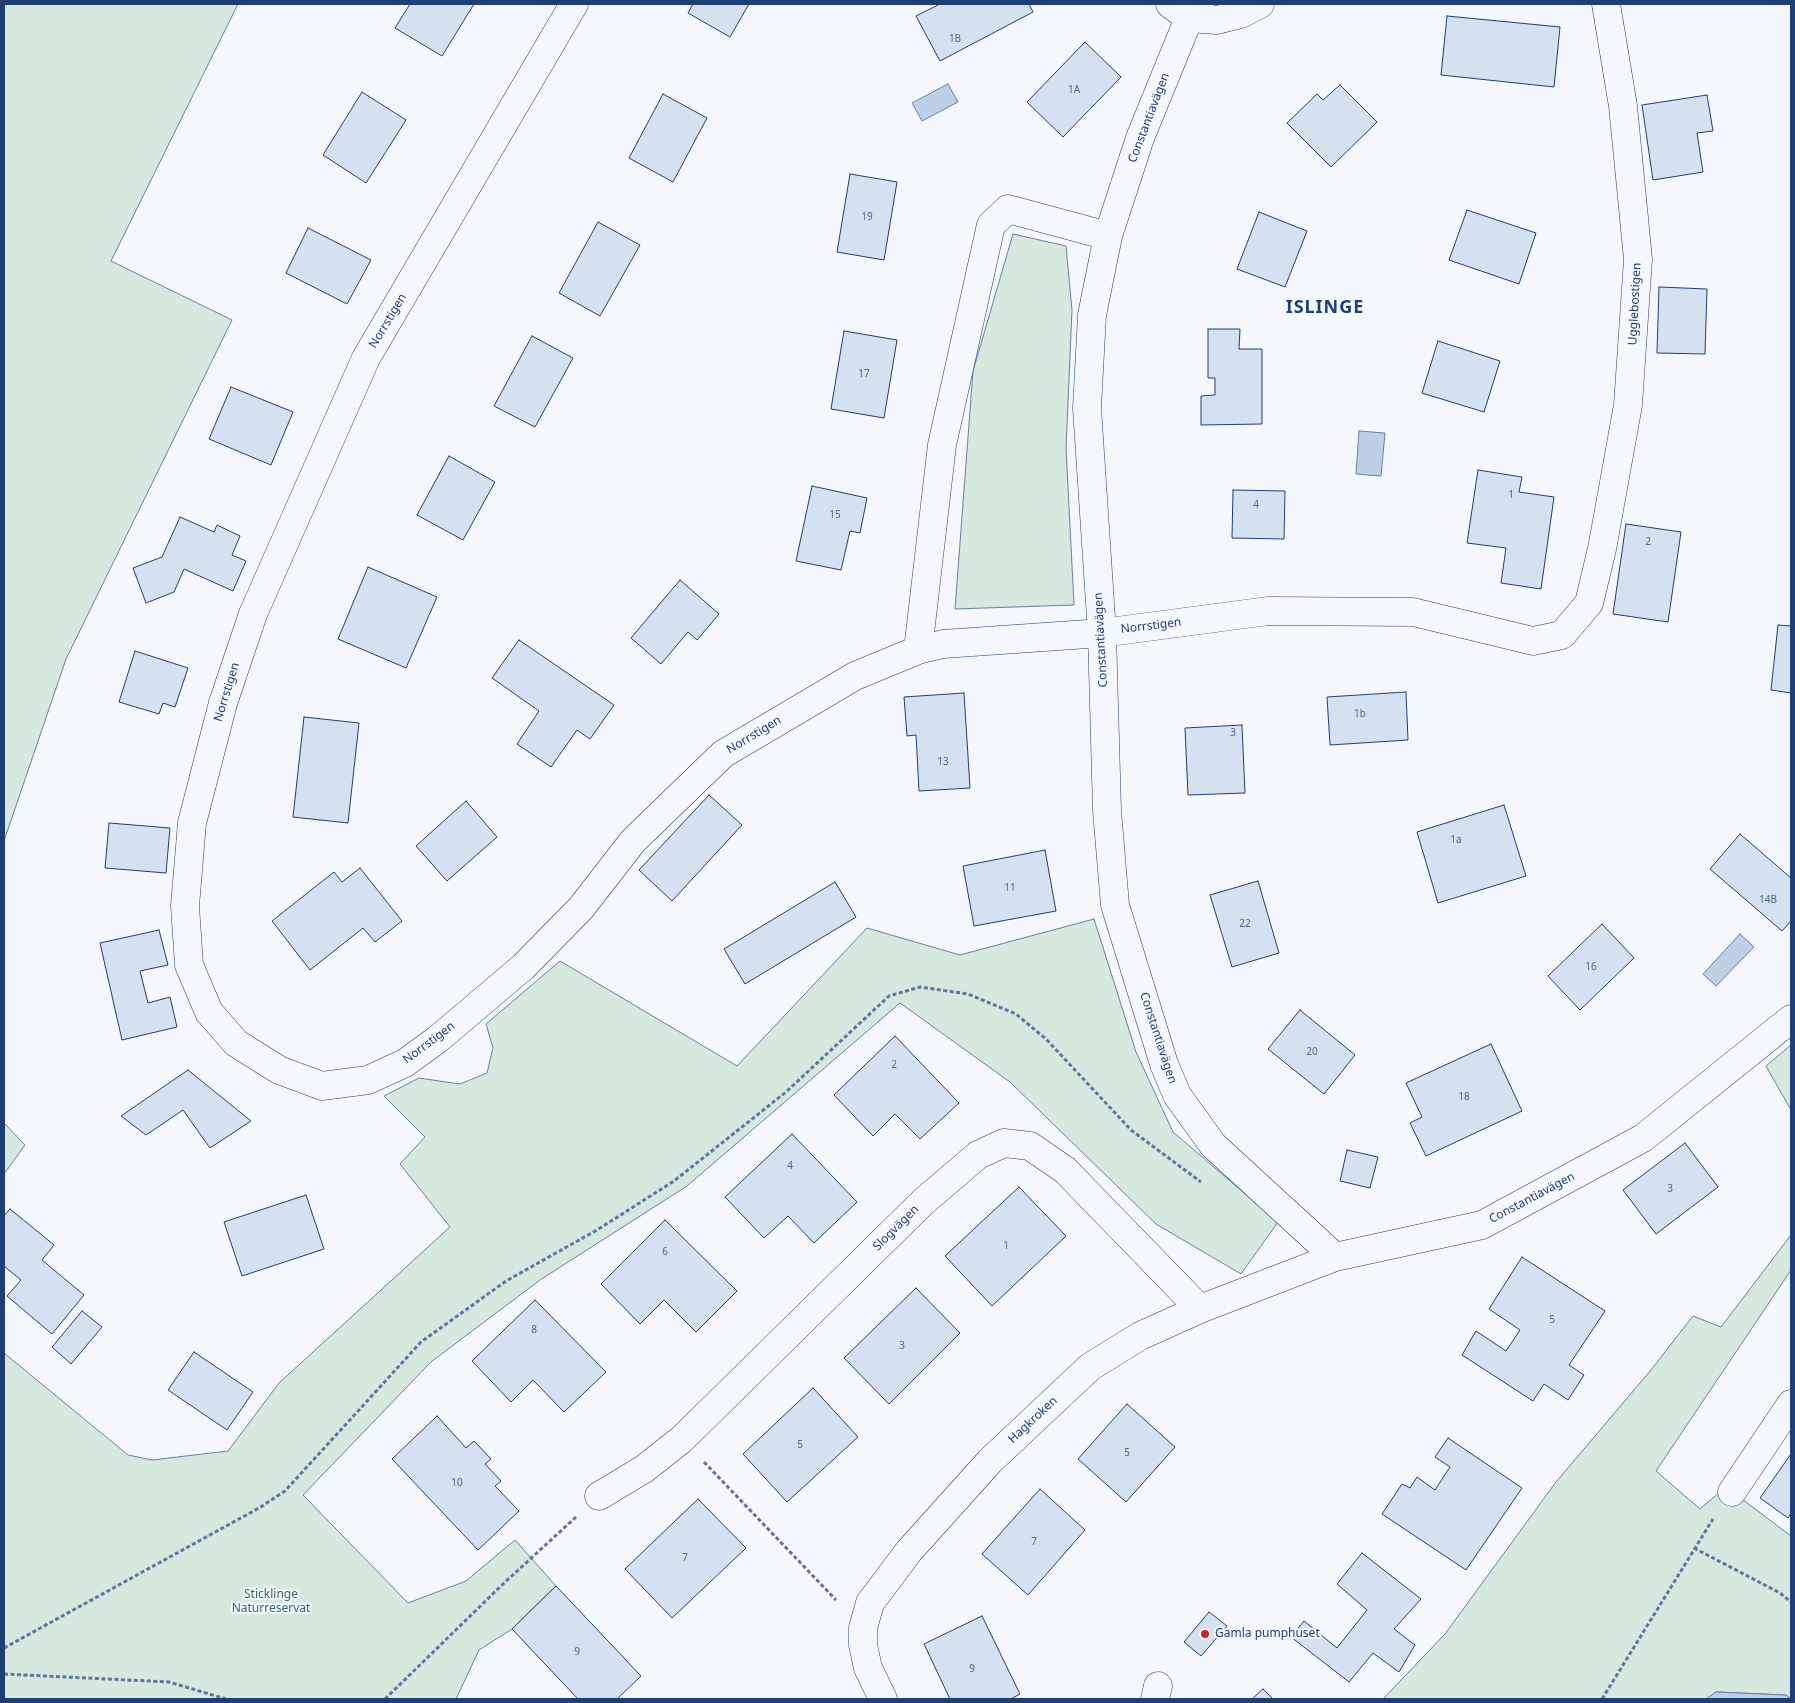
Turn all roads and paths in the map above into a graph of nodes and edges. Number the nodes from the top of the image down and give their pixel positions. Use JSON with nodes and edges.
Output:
{"nodes":[{"id":1,"x":574,"y":4,"type":"edge"},
{"id":2,"x":1260,"y":4,"type":"edge"},
{"id":3,"x":1606,"y":4,"type":"edge"},
{"id":4,"x":1186,"y":9,"type":"edge"},
{"id":5,"x":1108,"y":236,"type":"junction"},
{"id":6,"x":1589,"y":603,"type":"joint"},
{"id":7,"x":1102,"y":633,"type":"junction"},
{"id":8,"x":918,"y":650,"type":"junction"},
{"id":9,"x":1791,"y":1019,"type":"edge"},
{"id":10,"x":1206,"y":1186,"type":"dead end"},
{"id":11,"x":1335,"y":1257,"type":"junction"},
{"id":12,"x":1200,"y":1309,"type":"junction"},
{"id":13,"x":1791,"y":1404,"type":"edge"},
{"id":14,"x":682,"y":1439,"type":"junction"},
{"id":15,"x":1732,"y":1492,"type":"joint"},
{"id":16,"x":599,"y":1496,"type":"joint"},
{"id":17,"x":1694,"y":1548,"type":"junction"},
{"id":18,"x":1791,"y":1602,"type":"edge"},
{"id":19,"x":862,"y":1628,"type":"junction"},
{"id":20,"x":4,"y":1648,"type":"edge"},
{"id":21,"x":4,"y":1674,"type":"edge"},
{"id":22,"x":226,"y":1699,"type":"edge"},
{"id":23,"x":385,"y":1699,"type":"edge"},
{"id":24,"x":883,"y":1699,"type":"edge"},
{"id":25,"x":1602,"y":1699,"type":"edge"}],
"edges":[{"from":1,"to":8,"type":"street","name":"Norrstigen"},
{"from":2,"to":4,"type":"street"},
{"from":3,"to":6,"type":"street","name":"Ugglebostigen"},
{"from":4,"to":5,"type":"street","name":"Constantiavägen"},
{"from":5,"to":7,"type":"street","name":"Constantiavägen"},
{"from":5,"to":8,"type":"street"},
{"from":6,"to":7,"type":"street","name":"Norrstigen"},
{"from":7,"to":8,"type":"street","name":"Norrstigen"},
{"from":7,"to":11,"type":"street","name":"Constantiavägen"},
{"from":9,"to":11,"type":"street","name":"Constantiavägen"},
{"from":10,"to":20,"type":"path"},
{"from":11,"to":12,"type":"street","name":"Hagkroken"},
{"from":12,"to":14,"type":"street","name":"Slogvägen"},
{"from":12,"to":19,"type":"street","name":"Hagkroken"},
{"from":13,"to":15,"type":"street"},
{"from":14,"to":16,"type":"street","name":"Slogvägen"},
{"from":14,"to":19,"type":"path"},
{"from":15,"to":17,"type":"path"},
{"from":16,"to":23,"type":"path"},
{"from":17,"to":18,"type":"path"},
{"from":17,"to":25,"type":"path"},
{"from":19,"to":24,"type":"street","name":"Hagkroken"},
{"from":21,"to":22,"type":"path"}]}
